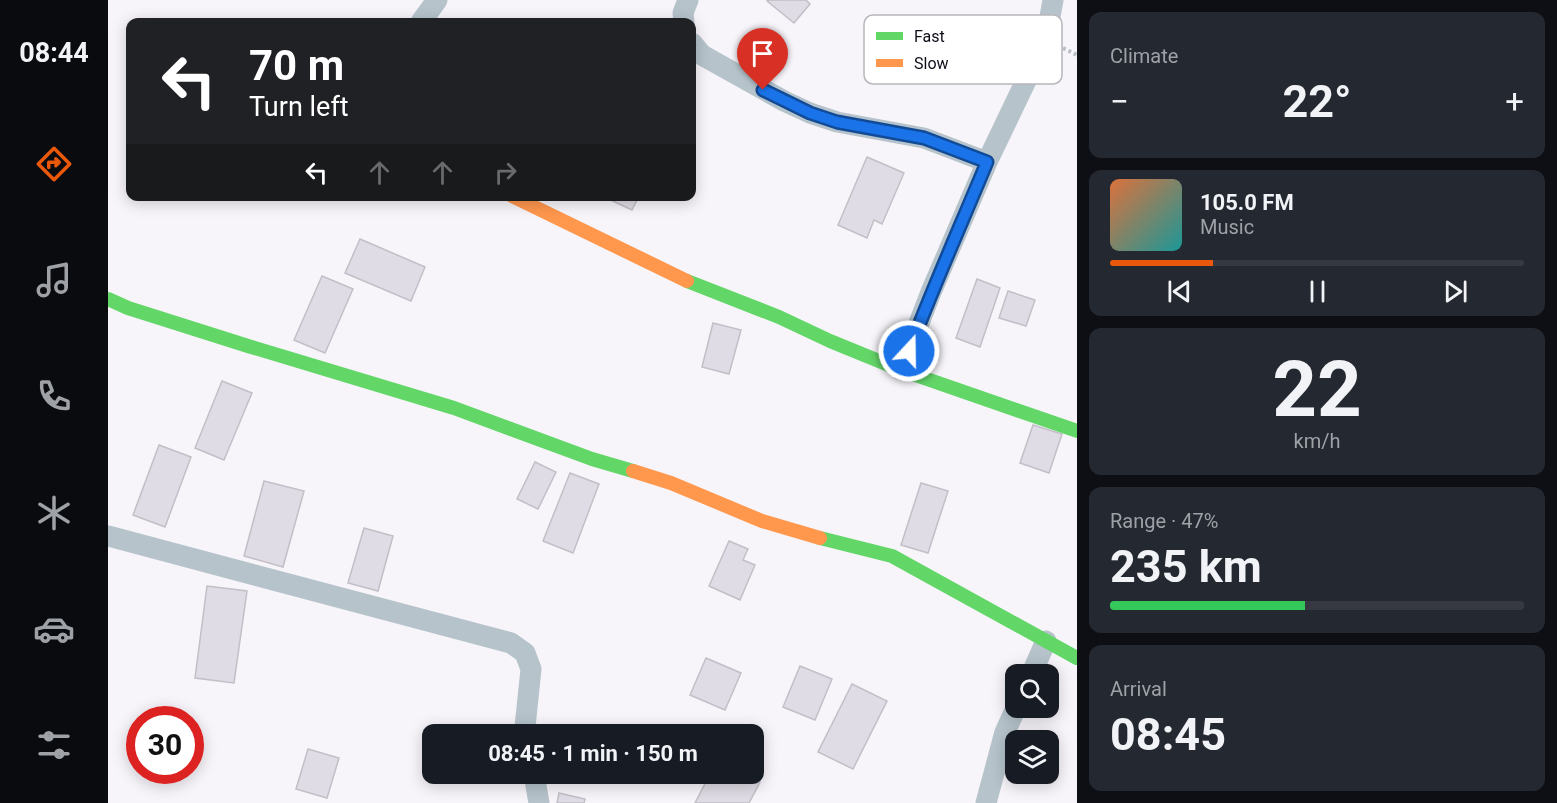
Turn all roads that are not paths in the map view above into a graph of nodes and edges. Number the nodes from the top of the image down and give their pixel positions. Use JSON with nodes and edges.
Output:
{"nodes":[{"id":1,"x":438,"y":0,"type":"edge"},
{"id":2,"x":688,"y":0,"type":"edge"},
{"id":3,"x":1053,"y":0,"type":"edge"},
{"id":4,"x":1050,"y":15,"type":"edge"},
{"id":5,"x":424,"y":18,"type":"edge"},
{"id":6,"x":684,"y":18,"type":"edge"},
{"id":7,"x":696,"y":48,"type":"edge"},
{"id":8,"x":1024,"y":84,"type":"edge"},
{"id":9,"x":987,"y":162,"type":"junction"},
{"id":10,"x":522,"y":201,"type":"edge"},
{"id":11,"x":108,"y":299,"type":"edge"},
{"id":12,"x":901,"y":370,"type":"junction"},
{"id":13,"x":1077,"y":431,"type":"edge"},
{"id":14,"x":108,"y":536,"type":"edge"},
{"id":15,"x":1046,"y":641,"type":"junction"},
{"id":16,"x":1077,"y":658,"type":"edge"},
{"id":17,"x":1035,"y":664,"type":"edge"},
{"id":18,"x":1011,"y":718,"type":"edge"},
{"id":19,"x":525,"y":724,"type":"edge"},
{"id":20,"x":535,"y":784,"type":"edge"},
{"id":21,"x":538,"y":803,"type":"edge"},
{"id":22,"x":986,"y":803,"type":"edge"}],
"edges":[{"from":1,"to":5,"type":"street"},
{"from":2,"to":6,"type":"street"},
{"from":3,"to":4,"type":"street"},
{"from":7,"to":9,"type":"street"},
{"from":8,"to":9,"type":"street"},
{"from":9,"to":12,"type":"street"},
{"from":10,"to":12,"type":"street"},
{"from":11,"to":15,"type":"street"},
{"from":12,"to":13,"type":"street"},
{"from":14,"to":19,"type":"street"},
{"from":15,"to":16,"type":"street"},
{"from":15,"to":17,"type":"street"},
{"from":18,"to":22,"type":"street"},
{"from":20,"to":21,"type":"street"}]}
